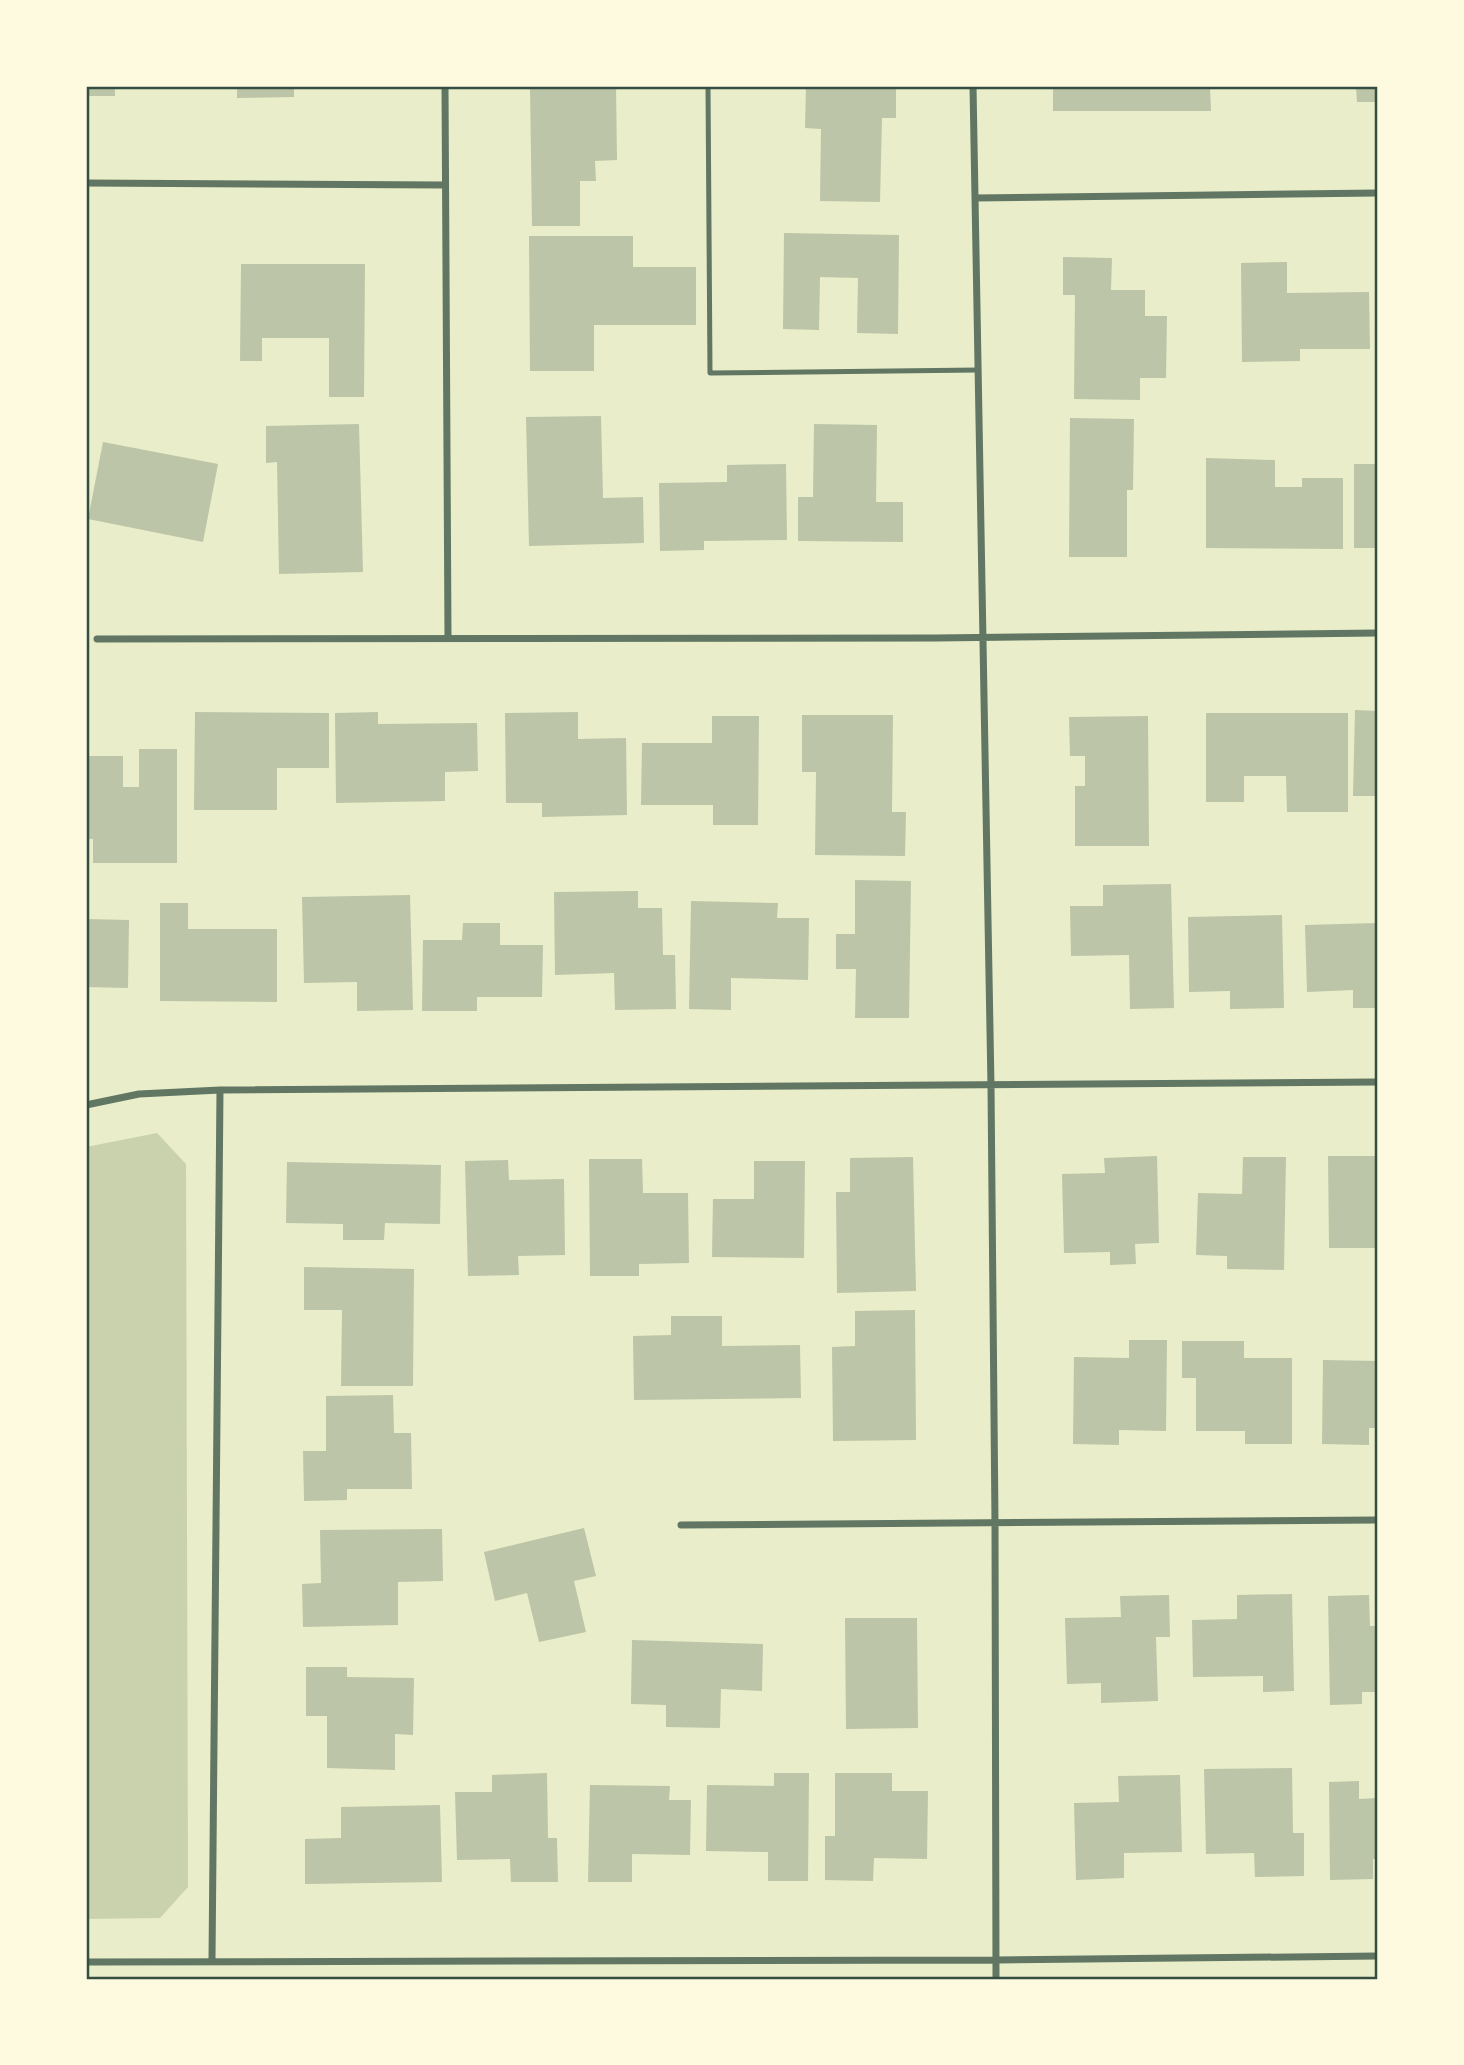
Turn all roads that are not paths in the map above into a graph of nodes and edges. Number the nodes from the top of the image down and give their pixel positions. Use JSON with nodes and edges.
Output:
{"nodes":[{"id":1,"x":445,"y":86,"type":"edge"},
{"id":2,"x":708,"y":86,"type":"edge"},
{"id":3,"x":973,"y":86,"type":"edge"},
{"id":4,"x":86,"y":183,"type":"edge"},
{"id":5,"x":444,"y":185,"type":"junction"},
{"id":6,"x":1378,"y":193,"type":"edge"},
{"id":7,"x":975,"y":198,"type":"junction"},
{"id":8,"x":978,"y":370,"type":"junction"},
{"id":9,"x":1378,"y":633,"type":"edge"},
{"id":10,"x":983,"y":637,"type":"junction"},
{"id":11,"x":448,"y":638,"type":"junction"},
{"id":12,"x":97,"y":639,"type":"dead end"},
{"id":13,"x":1378,"y":1082,"type":"edge"},
{"id":14,"x":991,"y":1086,"type":"junction"},
{"id":15,"x":220,"y":1090,"type":"junction"},
{"id":16,"x":86,"y":1105,"type":"edge"},
{"id":17,"x":1378,"y":1520,"type":"edge"},
{"id":18,"x":995,"y":1523,"type":"junction"},
{"id":19,"x":681,"y":1525,"type":"dead end"},
{"id":20,"x":1378,"y":1955,"type":"edge"},
{"id":21,"x":212,"y":1960,"type":"junction"},
{"id":22,"x":996,"y":1960,"type":"junction"},
{"id":23,"x":86,"y":1962,"type":"edge"},
{"id":24,"x":996,"y":1979,"type":"edge"}],
"edges":[{"from":1,"to":5,"type":"street"},
{"from":2,"to":8,"type":"lane"},
{"from":3,"to":7,"type":"street"},
{"from":4,"to":5,"type":"street"},
{"from":5,"to":11,"type":"street"},
{"from":6,"to":7,"type":"street"},
{"from":7,"to":8,"type":"street"},
{"from":8,"to":10,"type":"street"},
{"from":9,"to":10,"type":"street"},
{"from":10,"to":11,"type":"street"},
{"from":10,"to":14,"type":"street"},
{"from":11,"to":12,"type":"street"},
{"from":13,"to":14,"type":"street"},
{"from":14,"to":15,"type":"street"},
{"from":14,"to":18,"type":"street"},
{"from":15,"to":16,"type":"street"},
{"from":15,"to":21,"type":"street"},
{"from":17,"to":18,"type":"street"},
{"from":18,"to":19,"type":"street"},
{"from":18,"to":22,"type":"street"},
{"from":20,"to":22,"type":"street"},
{"from":21,"to":22,"type":"street"},
{"from":21,"to":23,"type":"street"},
{"from":22,"to":24,"type":"street"}]}
